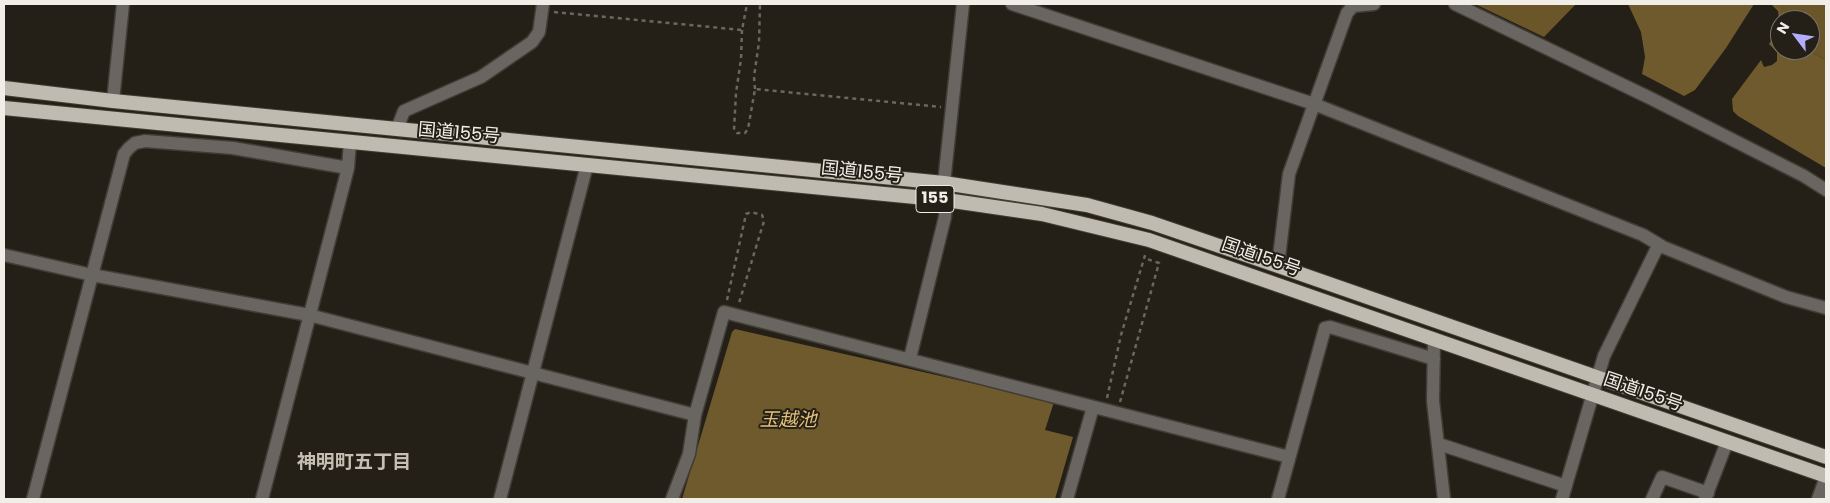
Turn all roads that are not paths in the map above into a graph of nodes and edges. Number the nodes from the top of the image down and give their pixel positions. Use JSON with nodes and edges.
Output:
{"nodes":[{"id":1,"x":123,"y":4,"type":"edge"},
{"id":2,"x":963,"y":4,"type":"edge"},
{"id":3,"x":1012,"y":4,"type":"edge"},
{"id":4,"x":1374,"y":4,"type":"edge"},
{"id":5,"x":1455,"y":4,"type":"edge"},
{"id":6,"x":543,"y":7,"type":"edge"},
{"id":7,"x":4,"y":88,"type":"edge"},
{"id":8,"x":113,"y":101,"type":"junction"},
{"id":9,"x":1314,"y":104,"type":"junction"},
{"id":10,"x":4,"y":108,"type":"edge"},
{"id":11,"x":397,"y":129,"type":"junction"},
{"id":12,"x":350,"y":142,"type":"junction"},
{"id":13,"x":587,"y":165,"type":"junction"},
{"id":14,"x":348,"y":168,"type":"junction"},
{"id":15,"x":944,"y":183,"type":"junction"},
{"id":16,"x":1826,"y":190,"type":"edge"},
{"id":17,"x":946,"y":200,"type":"junction"},
{"id":18,"x":1663,"y":247,"type":"junction"},
{"id":19,"x":4,"y":255,"type":"edge"},
{"id":20,"x":1278,"y":266,"type":"junction"},
{"id":21,"x":92,"y":275,"type":"junction"},
{"id":22,"x":1826,"y":308,"type":"edge"},
{"id":23,"x":309,"y":315,"type":"junction"},
{"id":24,"x":1434,"y":339,"type":"junction"},
{"id":25,"x":910,"y":358,"type":"junction"},
{"id":26,"x":1434,"y":359,"type":"junction"},
{"id":27,"x":534,"y":374,"type":"junction"},
{"id":28,"x":1598,"y":376,"type":"junction"},
{"id":29,"x":1593,"y":395,"type":"junction"},
{"id":30,"x":1105,"y":410,"type":"junction"},
{"id":31,"x":695,"y":415,"type":"junction"},
{"id":32,"x":1726,"y":442,"type":"junction"},
{"id":33,"x":1439,"y":444,"type":"junction"},
{"id":34,"x":1289,"y":457,"type":"junction"},
{"id":35,"x":1826,"y":457,"type":"edge"},
{"id":36,"x":1826,"y":476,"type":"edge"},
{"id":37,"x":1566,"y":486,"type":"junction"},
{"id":38,"x":1707,"y":496,"type":"edge"},
{"id":39,"x":34,"y":499,"type":"edge"},
{"id":40,"x":262,"y":499,"type":"edge"},
{"id":41,"x":500,"y":499,"type":"edge"},
{"id":42,"x":672,"y":499,"type":"edge"},
{"id":43,"x":1067,"y":499,"type":"edge"},
{"id":44,"x":1278,"y":499,"type":"edge"},
{"id":45,"x":1444,"y":499,"type":"edge"},
{"id":46,"x":1562,"y":499,"type":"edge"},
{"id":47,"x":1652,"y":499,"type":"edge"},
{"id":48,"x":1818,"y":499,"type":"edge"}],
"edges":[{"from":1,"to":8,"type":"street"},
{"from":2,"to":15,"type":"street"},
{"from":3,"to":9,"type":"street"},
{"from":4,"to":9,"type":"street"},
{"from":5,"to":16,"type":"street"},
{"from":6,"to":11,"type":"street"},
{"from":7,"to":8,"type":"highway","name":"国道155号","number":"155"},
{"from":8,"to":11,"type":"highway","name":"国道155号","number":"155"},
{"from":9,"to":18,"type":"street"},
{"from":9,"to":20,"type":"street"},
{"from":10,"to":12,"type":"highway","name":"国道155号","number":"155"},
{"from":11,"to":15,"type":"highway","name":"国道155号","number":"155"},
{"from":12,"to":13,"type":"highway","name":"国道155号","number":"155"},
{"from":12,"to":14,"type":"street"},
{"from":13,"to":17,"type":"highway","name":"国道155号","number":"155"},
{"from":13,"to":27,"type":"street"},
{"from":14,"to":21,"type":"street"},
{"from":14,"to":23,"type":"street"},
{"from":15,"to":20,"type":"highway","name":"国道155号","number":"155"},
{"from":17,"to":24,"type":"highway","name":"国道155号","number":"155"},
{"from":17,"to":25,"type":"street"},
{"from":18,"to":22,"type":"street"},
{"from":18,"to":28,"type":"street"},
{"from":19,"to":21,"type":"street"},
{"from":20,"to":28,"type":"highway","name":"国道155号","number":"155"},
{"from":21,"to":23,"type":"street"},
{"from":21,"to":39,"type":"street"},
{"from":23,"to":27,"type":"street"},
{"from":23,"to":40,"type":"street"},
{"from":24,"to":26,"type":"street"},
{"from":24,"to":29,"type":"highway","name":"国道155号","number":"155"},
{"from":25,"to":30,"type":"street"},
{"from":25,"to":31,"type":"street"},
{"from":26,"to":33,"type":"street"},
{"from":26,"to":34,"type":"street"},
{"from":27,"to":31,"type":"street"},
{"from":27,"to":41,"type":"street"},
{"from":28,"to":29,"type":"street"},
{"from":28,"to":35,"type":"highway","name":"国道155号","number":"155"},
{"from":29,"to":32,"type":"highway","name":"国道155号","number":"155"},
{"from":29,"to":37,"type":"street"},
{"from":30,"to":34,"type":"street"},
{"from":30,"to":43,"type":"street"},
{"from":31,"to":42,"type":"street"},
{"from":32,"to":36,"type":"highway","name":"国道155号","number":"155"},
{"from":32,"to":38,"type":"street"},
{"from":33,"to":37,"type":"street"},
{"from":33,"to":45,"type":"street"},
{"from":34,"to":44,"type":"street"},
{"from":36,"to":48,"type":"street"},
{"from":37,"to":46,"type":"street"},
{"from":38,"to":47,"type":"street"}]}
